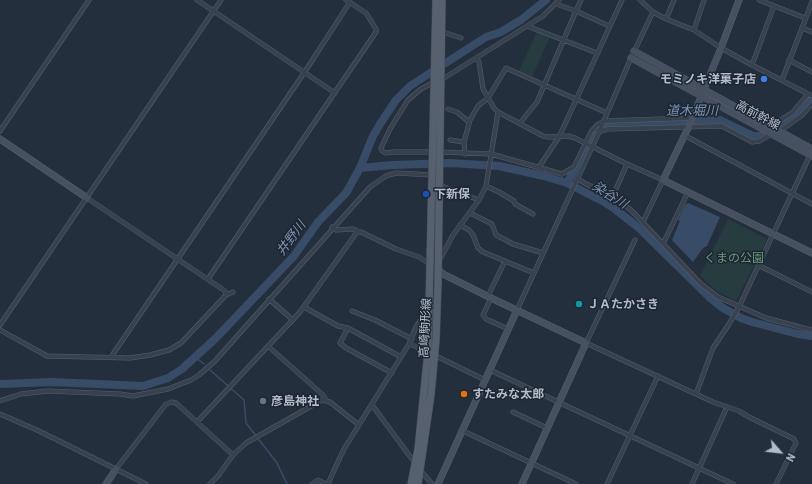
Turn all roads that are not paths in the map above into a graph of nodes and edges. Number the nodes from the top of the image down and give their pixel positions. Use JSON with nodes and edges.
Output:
{"nodes":[{"id":1,"x":89,"y":0,"type":"edge"},
{"id":2,"x":197,"y":0,"type":"edge"},
{"id":3,"x":221,"y":0,"type":"edge"},
{"id":4,"x":436,"y":0,"type":"edge"},
{"id":5,"x":442,"y":0,"type":"edge"},
{"id":6,"x":581,"y":0,"type":"edge"},
{"id":7,"x":622,"y":0,"type":"edge"},
{"id":8,"x":641,"y":0,"type":"edge"},
{"id":9,"x":674,"y":0,"type":"edge"},
{"id":10,"x":704,"y":0,"type":"edge"},
{"id":11,"x":738,"y":0,"type":"edge"},
{"id":12,"x":759,"y":0,"type":"edge"},
{"id":13,"x":348,"y":1,"type":"edge"},
{"id":14,"x":558,"y":2,"type":"edge"},
{"id":15,"x":812,"y":2,"type":"edge"},
{"id":16,"x":774,"y":6,"type":"junction"},
{"id":17,"x":214,"y":11,"type":"junction"},
{"id":18,"x":576,"y":12,"type":"junction"},
{"id":19,"x":653,"y":12,"type":"junction"},
{"id":20,"x":805,"y":18,"type":"junction"},
{"id":21,"x":666,"y":19,"type":"junction"},
{"id":22,"x":527,"y":26,"type":"junction"},
{"id":23,"x":609,"y":26,"type":"junction"},
{"id":24,"x":802,"y":28,"type":"junction"},
{"id":25,"x":694,"y":30,"type":"junction"},
{"id":26,"x":438,"y":32,"type":"junction"},
{"id":27,"x":812,"y":32,"type":"edge"},
{"id":28,"x":461,"y":38,"type":"dead end"},
{"id":29,"x":564,"y":40,"type":"junction"},
{"id":30,"x":722,"y":48,"type":"junction"},
{"id":31,"x":634,"y":51,"type":"junction"},
{"id":32,"x":597,"y":53,"type":"junction"},
{"id":33,"x":631,"y":58,"type":"junction"},
{"id":34,"x":477,"y":59,"type":"junction"},
{"id":35,"x":789,"y":60,"type":"junction"},
{"id":36,"x":752,"y":65,"type":"junction"},
{"id":37,"x":812,"y":72,"type":"edge"},
{"id":38,"x":304,"y":73,"type":"junction"},
{"id":39,"x":437,"y":80,"type":"junction"},
{"id":40,"x":782,"y":80,"type":"junction"},
{"id":41,"x":545,"y":85,"type":"junction"},
{"id":42,"x":703,"y":89,"type":"junction"},
{"id":43,"x":335,"y":93,"type":"junction"},
{"id":44,"x":810,"y":95,"type":"edge"},
{"id":45,"x":700,"y":96,"type":"junction"},
{"id":46,"x":488,"y":98,"type":"junction"},
{"id":47,"x":576,"y":99,"type":"junction"},
{"id":48,"x":812,"y":104,"type":"edge"},
{"id":49,"x":448,"y":109,"type":"dead end"},
{"id":50,"x":498,"y":112,"type":"junction"},
{"id":51,"x":607,"y":113,"type":"junction"},
{"id":52,"x":691,"y":119,"type":"junction"},
{"id":53,"x":604,"y":121,"type":"junction"},
{"id":54,"x":469,"y":122,"type":"junction"},
{"id":55,"x":520,"y":123,"type":"junction"},
{"id":56,"x":688,"y":126,"type":"junction"},
{"id":57,"x":771,"y":126,"type":"junction"},
{"id":58,"x":0,"y":131,"type":"edge"},
{"id":59,"x":780,"y":131,"type":"junction"},
{"id":60,"x":599,"y":132,"type":"junction"},
{"id":61,"x":771,"y":134,"type":"junction"},
{"id":62,"x":684,"y":135,"type":"junction"},
{"id":63,"x":559,"y":136,"type":"junction"},
{"id":64,"x":0,"y":139,"type":"edge"},
{"id":65,"x":450,"y":140,"type":"dead end"},
{"id":66,"x":464,"y":142,"type":"junction"},
{"id":67,"x":589,"y":145,"type":"junction"},
{"id":68,"x":436,"y":153,"type":"junction"},
{"id":69,"x":465,"y":154,"type":"junction"},
{"id":70,"x":811,"y":154,"type":"edge"},
{"id":71,"x":491,"y":155,"type":"junction"},
{"id":72,"x":627,"y":164,"type":"junction"},
{"id":73,"x":540,"y":167,"type":"junction"},
{"id":74,"x":434,"y":173,"type":"junction"},
{"id":75,"x":576,"y":180,"type":"junction"},
{"id":76,"x":664,"y":180,"type":"junction"},
{"id":77,"x":438,"y":185,"type":"junction"},
{"id":78,"x":486,"y":186,"type":"junction"},
{"id":79,"x":688,"y":192,"type":"junction"},
{"id":80,"x":791,"y":193,"type":"junction"},
{"id":81,"x":87,"y":198,"type":"junction"},
{"id":82,"x":612,"y":198,"type":"junction"},
{"id":83,"x":479,"y":200,"type":"junction"},
{"id":84,"x":812,"y":204,"type":"edge"},
{"id":85,"x":470,"y":212,"type":"junction"},
{"id":86,"x":532,"y":214,"type":"dead end"},
{"id":87,"x":643,"y":222,"type":"junction"},
{"id":88,"x":460,"y":225,"type":"junction"},
{"id":89,"x":332,"y":227,"type":"junction"},
{"id":90,"x":357,"y":232,"type":"junction"},
{"id":91,"x":772,"y":234,"type":"junction"},
{"id":92,"x":635,"y":240,"type":"dead end"},
{"id":93,"x":664,"y":244,"type":"junction"},
{"id":94,"x":543,"y":253,"type":"junction"},
{"id":95,"x":812,"y":253,"type":"edge"},
{"id":96,"x":177,"y":259,"type":"junction"},
{"id":97,"x":505,"y":261,"type":"junction"},
{"id":98,"x":430,"y":263,"type":"junction"},
{"id":99,"x":758,"y":265,"type":"junction"},
{"id":100,"x":438,"y":266,"type":"junction"},
{"id":101,"x":534,"y":273,"type":"junction"},
{"id":102,"x":208,"y":279,"type":"junction"},
{"id":103,"x":233,"y":292,"type":"dead end"},
{"id":104,"x":812,"y":292,"type":"edge"},
{"id":105,"x":226,"y":295,"type":"junction"},
{"id":106,"x":489,"y":297,"type":"junction"},
{"id":107,"x":269,"y":299,"type":"junction"},
{"id":108,"x":304,"y":307,"type":"junction"},
{"id":109,"x":738,"y":307,"type":"junction"},
{"id":110,"x":517,"y":310,"type":"junction"},
{"id":111,"x":352,"y":311,"type":"dead end"},
{"id":112,"x":293,"y":320,"type":"junction"},
{"id":113,"x":429,"y":320,"type":"junction"},
{"id":114,"x":0,"y":325,"type":"edge"},
{"id":115,"x":348,"y":328,"type":"junction"},
{"id":116,"x":508,"y":329,"type":"junction"},
{"id":117,"x":0,"y":330,"type":"edge"},
{"id":118,"x":812,"y":330,"type":"edge"},
{"id":119,"x":410,"y":342,"type":"junction"},
{"id":120,"x":586,"y":343,"type":"junction"},
{"id":121,"x":268,"y":346,"type":"junction"},
{"id":122,"x":428,"y":351,"type":"junction"},
{"id":123,"x":434,"y":355,"type":"junction"},
{"id":124,"x":111,"y":357,"type":"junction"},
{"id":125,"x":401,"y":357,"type":"junction"},
{"id":126,"x":490,"y":370,"type":"junction"},
{"id":127,"x":392,"y":373,"type":"junction"},
{"id":128,"x":658,"y":376,"type":"junction"},
{"id":129,"x":485,"y":380,"type":"junction"},
{"id":130,"x":696,"y":394,"type":"junction"},
{"id":131,"x":326,"y":400,"type":"junction"},
{"id":132,"x":0,"y":401,"type":"edge"},
{"id":133,"x":559,"y":402,"type":"junction"},
{"id":134,"x":372,"y":406,"type":"junction"},
{"id":135,"x":727,"y":407,"type":"junction"},
{"id":136,"x":513,"y":412,"type":"dead end"},
{"id":137,"x":0,"y":414,"type":"edge"},
{"id":138,"x":197,"y":422,"type":"junction"},
{"id":139,"x":359,"y":425,"type":"junction"},
{"id":140,"x":547,"y":428,"type":"junction"},
{"id":141,"x":461,"y":430,"type":"junction"},
{"id":142,"x":630,"y":435,"type":"junction"},
{"id":143,"x":233,"y":455,"type":"junction"},
{"id":144,"x":415,"y":463,"type":"junction"},
{"id":145,"x":531,"y":463,"type":"junction"},
{"id":146,"x":699,"y":468,"type":"junction"},
{"id":147,"x":116,"y":469,"type":"junction"},
{"id":148,"x":421,"y":472,"type":"junction"},
{"id":149,"x":106,"y":484,"type":"edge"},
{"id":150,"x":146,"y":484,"type":"edge"},
{"id":151,"x":210,"y":484,"type":"edge"},
{"id":152,"x":312,"y":484,"type":"edge"},
{"id":153,"x":327,"y":484,"type":"edge"},
{"id":154,"x":411,"y":484,"type":"edge"},
{"id":155,"x":418,"y":484,"type":"edge"},
{"id":156,"x":432,"y":484,"type":"edge"},
{"id":157,"x":438,"y":484,"type":"edge"},
{"id":158,"x":522,"y":484,"type":"edge"},
{"id":159,"x":576,"y":484,"type":"edge"},
{"id":160,"x":607,"y":484,"type":"edge"},
{"id":161,"x":692,"y":484,"type":"edge"},
{"id":162,"x":733,"y":484,"type":"edge"},
{"id":163,"x":776,"y":484,"type":"edge"}],
"edges":[{"from":1,"to":58,"type":"street"},
{"from":2,"to":17,"type":"street"},
{"from":3,"to":17,"type":"street"},
{"from":4,"to":26,"type":"main road"},
{"from":5,"to":26,"type":"main road"},
{"from":6,"to":18,"type":"street"},
{"from":7,"to":23,"type":"street"},
{"from":8,"to":19,"type":"street"},
{"from":9,"to":21,"type":"street"},
{"from":10,"to":25,"type":"street"},
{"from":11,"to":30,"type":"street"},
{"from":12,"to":16,"type":"street"},
{"from":13,"to":38,"type":"street"},
{"from":13,"to":43,"type":"street"},
{"from":14,"to":18,"type":"street"},
{"from":14,"to":22,"type":"street"},
{"from":15,"to":20,"type":"street"},
{"from":16,"to":20,"type":"street"},
{"from":16,"to":36,"type":"street"},
{"from":17,"to":38,"type":"street"},
{"from":17,"to":81,"type":"street"},
{"from":18,"to":23,"type":"street"},
{"from":18,"to":29,"type":"street"},
{"from":19,"to":21,"type":"street"},
{"from":19,"to":31,"type":"street"},
{"from":20,"to":24,"type":"street"},
{"from":21,"to":25,"type":"street"},
{"from":22,"to":29,"type":"street"},
{"from":22,"to":34,"type":"street"},
{"from":23,"to":32,"type":"street"},
{"from":24,"to":27,"type":"street"},
{"from":24,"to":35,"type":"street"},
{"from":25,"to":30,"type":"street"},
{"from":26,"to":28,"type":"street"},
{"from":26,"to":39,"type":"main road"},
{"from":29,"to":32,"type":"street"},
{"from":29,"to":41,"type":"street"},
{"from":30,"to":36,"type":"street"},
{"from":30,"to":42,"type":"street"},
{"from":31,"to":33,"type":"street"},
{"from":31,"to":42,"type":"street","name":"高前幹線"},
{"from":32,"to":47,"type":"street"},
{"from":33,"to":45,"type":"street","name":"高前幹線"},
{"from":33,"to":51,"type":"street"},
{"from":34,"to":39,"type":"street"},
{"from":34,"to":46,"type":"street"},
{"from":35,"to":37,"type":"street"},
{"from":35,"to":40,"type":"street"},
{"from":36,"to":40,"type":"street"},
{"from":38,"to":43,"type":"street"},
{"from":38,"to":96,"type":"street"},
{"from":39,"to":68,"type":"main road"},
{"from":39,"to":68,"type":"street"},
{"from":40,"to":44,"type":"street"},
{"from":41,"to":46,"type":"street"},
{"from":41,"to":47,"type":"street"},
{"from":41,"to":55,"type":"street"},
{"from":42,"to":45,"type":"street"},
{"from":42,"to":57,"type":"street","name":"高前幹線"},
{"from":43,"to":102,"type":"street"},
{"from":44,"to":57,"type":"street"},
{"from":45,"to":52,"type":"street"},
{"from":45,"to":61,"type":"street","name":"高前幹線"},
{"from":46,"to":50,"type":"street"},
{"from":46,"to":54,"type":"street"},
{"from":47,"to":51,"type":"street"},
{"from":47,"to":63,"type":"street"},
{"from":48,"to":59,"type":"street"},
{"from":49,"to":54,"type":"street"},
{"from":50,"to":55,"type":"street"},
{"from":50,"to":71,"type":"street"},
{"from":51,"to":53,"type":"street"},
{"from":52,"to":53,"type":"street"},
{"from":52,"to":56,"type":"street"},
{"from":53,"to":60,"type":"street"},
{"from":53,"to":67,"type":"street"},
{"from":54,"to":66,"type":"street"},
{"from":55,"to":63,"type":"street"},
{"from":56,"to":60,"type":"street"},
{"from":56,"to":61,"type":"street"},
{"from":56,"to":62,"type":"street"},
{"from":57,"to":59,"type":"street","name":"高前幹線"},
{"from":59,"to":70,"type":"street","name":"高前幹線"},
{"from":60,"to":67,"type":"street"},
{"from":61,"to":70,"type":"street","name":"高前幹線"},
{"from":62,"to":76,"type":"street"},
{"from":62,"to":80,"type":"street"},
{"from":63,"to":67,"type":"street"},
{"from":63,"to":73,"type":"street"},
{"from":64,"to":81,"type":"street"},
{"from":65,"to":66,"type":"street"},
{"from":66,"to":69,"type":"street"},
{"from":67,"to":72,"type":"street"},
{"from":67,"to":73,"type":"street"},
{"from":67,"to":75,"type":"street"},
{"from":68,"to":69,"type":"street"},
{"from":68,"to":74,"type":"main road"},
{"from":69,"to":71,"type":"street"},
{"from":70,"to":80,"type":"street"},
{"from":71,"to":73,"type":"street"},
{"from":71,"to":78,"type":"street"},
{"from":72,"to":76,"type":"street"},
{"from":72,"to":82,"type":"street"},
{"from":74,"to":77,"type":"main road","name":"高崎駒形線"},
{"from":74,"to":89,"type":"street"},
{"from":74,"to":98,"type":"main road","name":"高崎駒形線"},
{"from":75,"to":82,"type":"street"},
{"from":75,"to":94,"type":"street"},
{"from":76,"to":79,"type":"street"},
{"from":76,"to":87,"type":"street"},
{"from":77,"to":83,"type":"street"},
{"from":77,"to":100,"type":"main road","name":"高崎駒形線"},
{"from":78,"to":83,"type":"street"},
{"from":78,"to":86,"type":"street"},
{"from":79,"to":91,"type":"street"},
{"from":79,"to":93,"type":"street"},
{"from":80,"to":84,"type":"street"},
{"from":80,"to":91,"type":"street"},
{"from":81,"to":96,"type":"street"},
{"from":81,"to":114,"type":"street"},
{"from":82,"to":87,"type":"street"},
{"from":83,"to":85,"type":"street"},
{"from":85,"to":88,"type":"street"},
{"from":85,"to":94,"type":"street"},
{"from":87,"to":93,"type":"street"},
{"from":88,"to":97,"type":"street"},
{"from":88,"to":100,"type":"street"},
{"from":89,"to":90,"type":"street"},
{"from":89,"to":107,"type":"street"},
{"from":90,"to":98,"type":"street"},
{"from":90,"to":108,"type":"street"},
{"from":91,"to":95,"type":"street"},
{"from":91,"to":99,"type":"street"},
{"from":92,"to":120,"type":"street"},
{"from":93,"to":109,"type":"street"},
{"from":94,"to":101,"type":"street"},
{"from":96,"to":102,"type":"street"},
{"from":96,"to":124,"type":"street"},
{"from":97,"to":101,"type":"street"},
{"from":97,"to":106,"type":"street"},
{"from":98,"to":100,"type":"street"},
{"from":98,"to":113,"type":"main road","name":"高崎駒形線"},
{"from":99,"to":104,"type":"street"},
{"from":99,"to":109,"type":"street"},
{"from":100,"to":106,"type":"street"},
{"from":100,"to":123,"type":"main road","name":"高崎駒形線"},
{"from":101,"to":110,"type":"street"},
{"from":102,"to":105,"type":"street"},
{"from":103,"to":105,"type":"street"},
{"from":105,"to":124,"type":"street"},
{"from":106,"to":110,"type":"street"},
{"from":106,"to":116,"type":"street"},
{"from":107,"to":112,"type":"street"},
{"from":107,"to":132,"type":"street"},
{"from":108,"to":112,"type":"street"},
{"from":108,"to":115,"type":"street"},
{"from":109,"to":118,"type":"street"},
{"from":109,"to":130,"type":"street"},
{"from":110,"to":116,"type":"street"},
{"from":110,"to":120,"type":"street"},
{"from":111,"to":119,"type":"street"},
{"from":112,"to":121,"type":"street"},
{"from":113,"to":119,"type":"street"},
{"from":113,"to":122,"type":"main road","name":"高崎駒形線"},
{"from":115,"to":125,"type":"street"},
{"from":115,"to":127,"type":"street"},
{"from":116,"to":126,"type":"street"},
{"from":117,"to":124,"type":"street"},
{"from":119,"to":122,"type":"street"},
{"from":119,"to":125,"type":"street"},
{"from":120,"to":128,"type":"street"},
{"from":120,"to":133,"type":"street"},
{"from":121,"to":131,"type":"street"},
{"from":121,"to":138,"type":"street"},
{"from":122,"to":144,"type":"main road","name":"高崎駒形線"},
{"from":123,"to":129,"type":"street"},
{"from":123,"to":148,"type":"main road","name":"高崎駒形線"},
{"from":125,"to":127,"type":"street"},
{"from":126,"to":129,"type":"street"},
{"from":126,"to":133,"type":"street"},
{"from":127,"to":134,"type":"street"},
{"from":128,"to":130,"type":"street"},
{"from":128,"to":142,"type":"street"},
{"from":129,"to":141,"type":"street"},
{"from":130,"to":135,"type":"street"},
{"from":131,"to":139,"type":"street"},
{"from":131,"to":143,"type":"street"},
{"from":133,"to":140,"type":"street"},
{"from":133,"to":142,"type":"street"},
{"from":134,"to":139,"type":"street"},
{"from":134,"to":144,"type":"street"},
{"from":135,"to":146,"type":"street"},
{"from":135,"to":163,"type":"street"},
{"from":136,"to":140,"type":"street"},
{"from":137,"to":147,"type":"street"},
{"from":138,"to":143,"type":"street"},
{"from":138,"to":147,"type":"street"},
{"from":139,"to":153,"type":"street"},
{"from":140,"to":145,"type":"street"},
{"from":141,"to":145,"type":"street"},
{"from":141,"to":157,"type":"street"},
{"from":142,"to":146,"type":"street"},
{"from":142,"to":160,"type":"street"},
{"from":143,"to":151,"type":"street"},
{"from":144,"to":148,"type":"street"},
{"from":144,"to":154,"type":"main road","name":"高崎駒形線"},
{"from":145,"to":158,"type":"street"},
{"from":145,"to":159,"type":"street"},
{"from":146,"to":161,"type":"street"},
{"from":146,"to":162,"type":"street"},
{"from":147,"to":149,"type":"street"},
{"from":147,"to":150,"type":"street"},
{"from":148,"to":155,"type":"main road","name":"高崎駒形線"},
{"from":148,"to":156,"type":"street"},
{"from":152,"to":153,"type":"street"}]}
